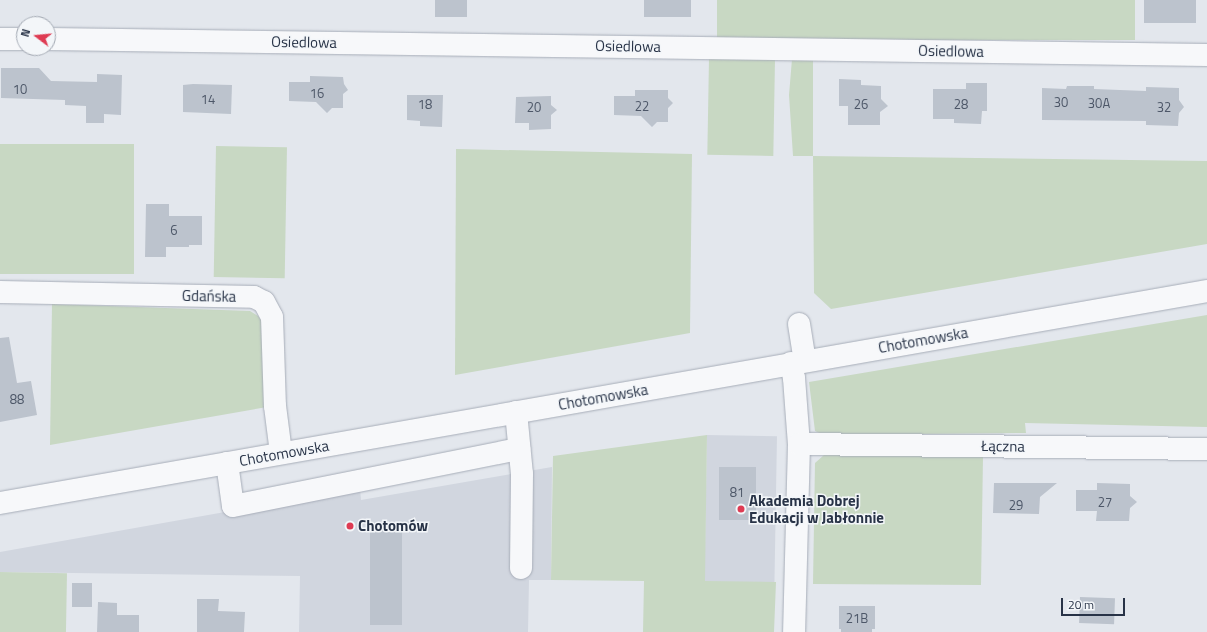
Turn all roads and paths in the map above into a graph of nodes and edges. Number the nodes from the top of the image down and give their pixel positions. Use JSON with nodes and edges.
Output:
{"nodes":[{"id":1,"x":0,"y":39,"type":"edge"},
{"id":2,"x":16,"y":39,"type":"edge"},
{"id":3,"x":56,"y":39,"type":"edge"},
{"id":4,"x":1207,"y":55,"type":"edge"},
{"id":5,"x":1207,"y":291,"type":"edge"},
{"id":6,"x":0,"y":292,"type":"edge"},
{"id":7,"x":799,"y":324,"type":"dead end"},
{"id":8,"x":798,"y":362,"type":"junction"},
{"id":9,"x":516,"y":412,"type":"junction"},
{"id":10,"x":799,"y":444,"type":"junction"},
{"id":11,"x":1207,"y":449,"type":"edge"},
{"id":12,"x":519,"y":450,"type":"junction"},
{"id":13,"x":281,"y":453,"type":"junction"},
{"id":14,"x":227,"y":463,"type":"junction"},
{"id":15,"x":0,"y":503,"type":"edge"},
{"id":16,"x":521,"y":568,"type":"dead end"},
{"id":17,"x":794,"y":632,"type":"edge"}],
"edges":[{"from":1,"to":2,"type":"street"},
{"from":3,"to":4,"type":"street","name":"Osiedlowa"},
{"from":5,"to":8,"type":"street","name":"Chotomowska"},
{"from":6,"to":13,"type":"street","name":"Gdańska"},
{"from":7,"to":8,"type":"street"},
{"from":8,"to":9,"type":"street","name":"Chotomowska"},
{"from":8,"to":10,"type":"street"},
{"from":9,"to":12,"type":"street"},
{"from":9,"to":13,"type":"street","name":"Chotomowska"},
{"from":10,"to":11,"type":"street","name":"Łączna"},
{"from":10,"to":17,"type":"street"},
{"from":12,"to":14,"type":"street"},
{"from":12,"to":16,"type":"street"},
{"from":13,"to":14,"type":"street","name":"Chotomowska"},
{"from":14,"to":15,"type":"street","name":"Chotomowska"}]}
